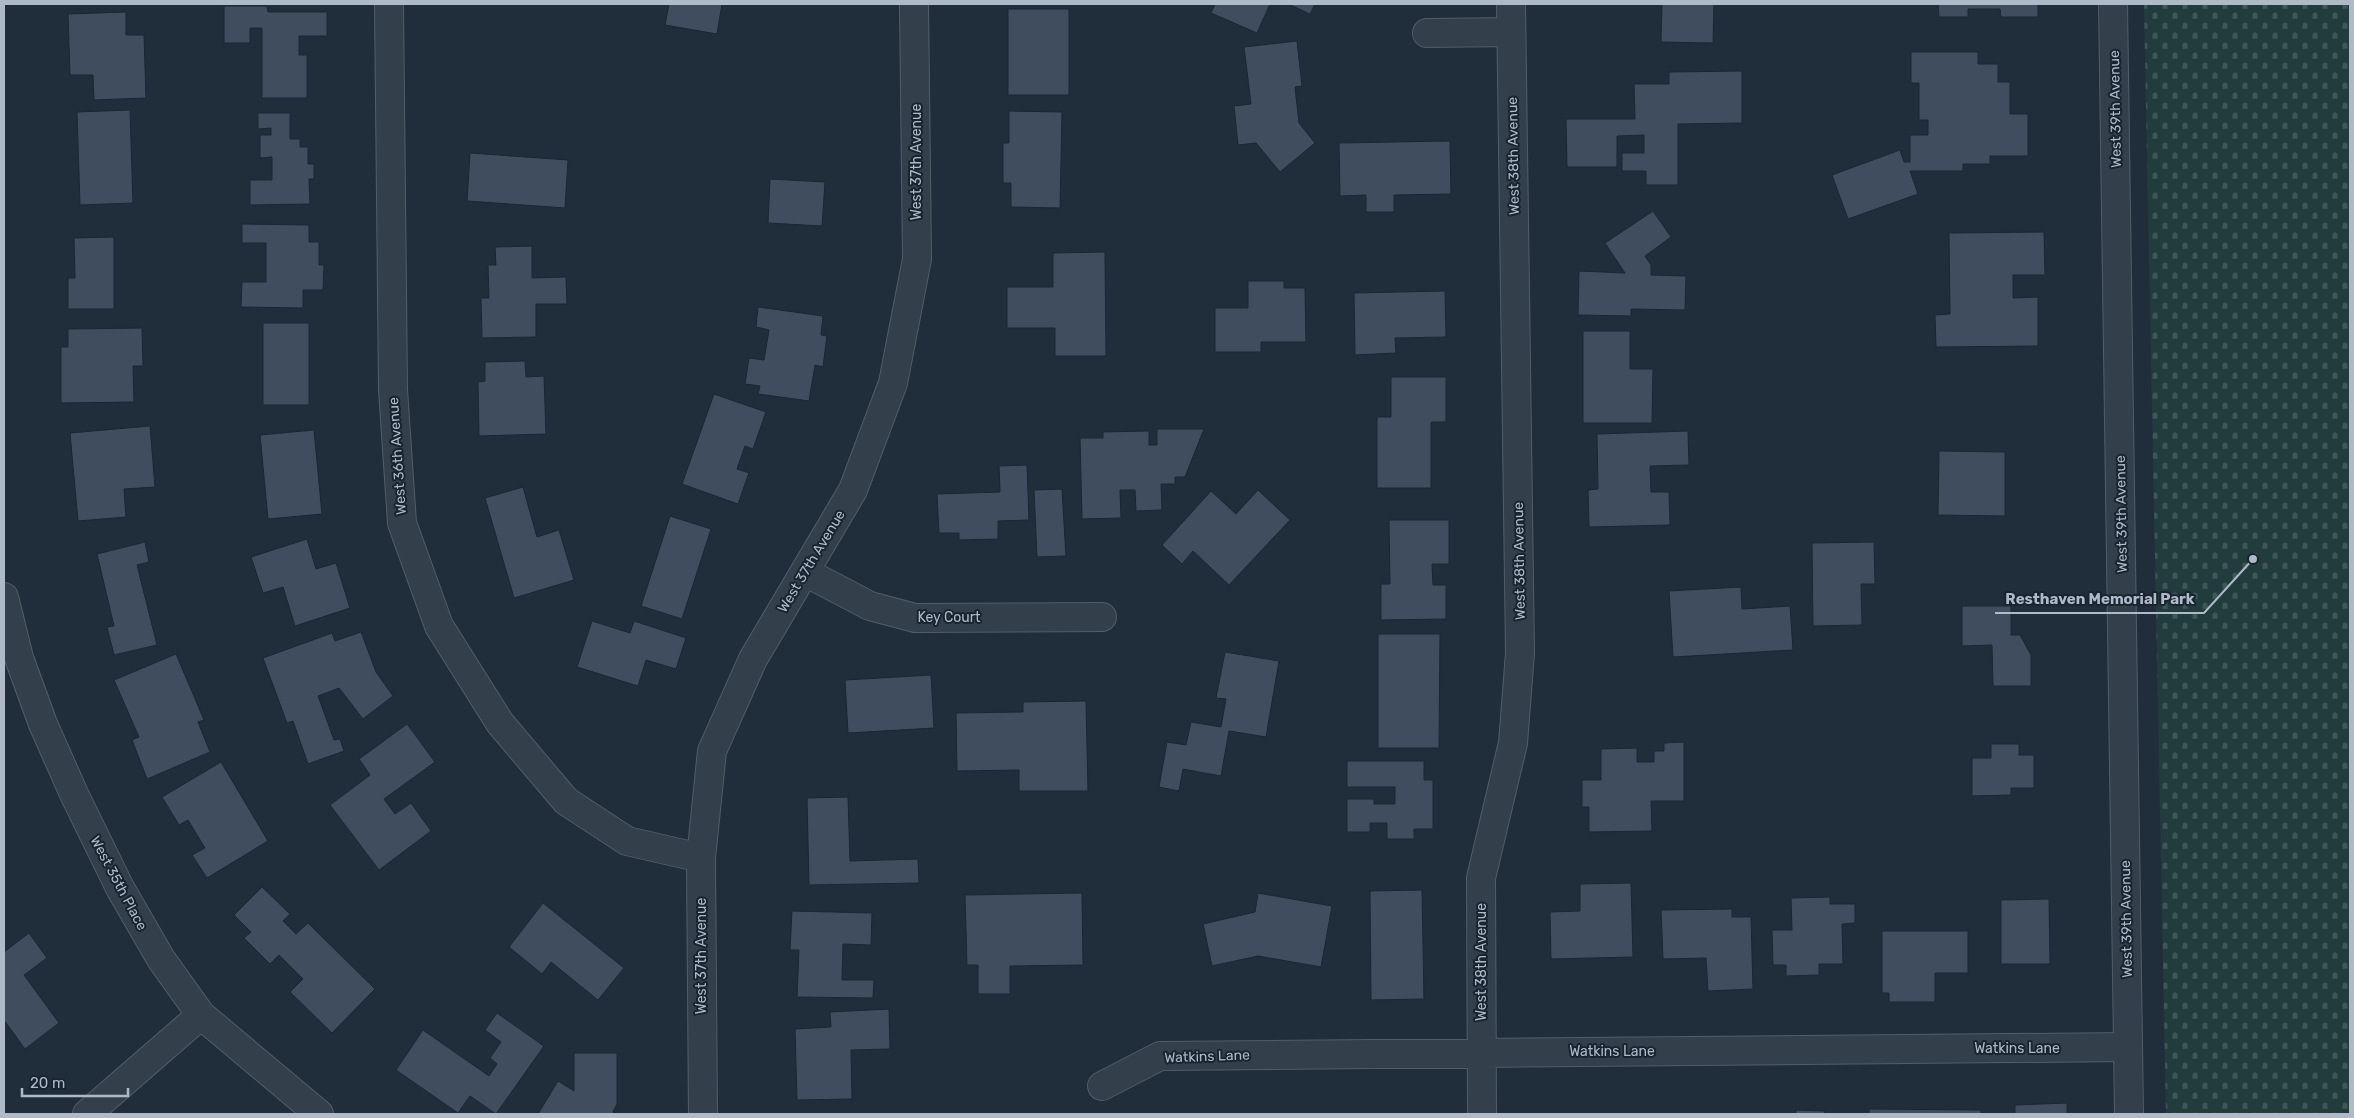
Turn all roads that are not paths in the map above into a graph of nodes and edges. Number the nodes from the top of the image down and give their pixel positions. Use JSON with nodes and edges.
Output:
{"nodes":[{"id":1,"x":389,"y":4,"type":"edge"},
{"id":2,"x":914,"y":4,"type":"edge"},
{"id":3,"x":1511,"y":4,"type":"edge"},
{"id":4,"x":2113,"y":4,"type":"edge"},
{"id":5,"x":1511,"y":32,"type":"junction"},
{"id":6,"x":1427,"y":33,"type":"dead end"},
{"id":7,"x":805,"y":572,"type":"junction"},
{"id":8,"x":4,"y":596,"type":"edge"},
{"id":9,"x":1102,"y":617,"type":"dead end"},
{"id":10,"x":701,"y":858,"type":"junction"},
{"id":11,"x":201,"y":1015,"type":"junction"},
{"id":12,"x":2128,"y":1047,"type":"junction"},
{"id":13,"x":1482,"y":1052,"type":"junction"},
{"id":14,"x":1102,"y":1086,"type":"dead end"},
{"id":15,"x":87,"y":1114,"type":"edge"},
{"id":16,"x":319,"y":1114,"type":"edge"},
{"id":17,"x":703,"y":1114,"type":"edge"},
{"id":18,"x":1482,"y":1114,"type":"edge"},
{"id":19,"x":2129,"y":1114,"type":"edge"}],
"edges":[{"from":1,"to":10,"type":"street","name":"West 36th Avenue"},
{"from":2,"to":7,"type":"street","name":"West 37th Avenue"},
{"from":3,"to":5,"type":"street","name":"West 38th Avenue"},
{"from":4,"to":12,"type":"street","name":"West 39th Avenue"},
{"from":5,"to":6,"type":"street"},
{"from":5,"to":13,"type":"street","name":"West 38th Avenue"},
{"from":7,"to":9,"type":"street","name":"Key Court"},
{"from":7,"to":10,"type":"street","name":"West 37th Avenue"},
{"from":8,"to":11,"type":"street","name":"West 35th Place"},
{"from":10,"to":17,"type":"street","name":"West 37th Avenue"},
{"from":11,"to":15,"type":"street"},
{"from":11,"to":16,"type":"street","name":"West 35th Place"},
{"from":12,"to":13,"type":"street","name":"Watkins Lane"},
{"from":12,"to":19,"type":"street","name":"West 39th Avenue"},
{"from":13,"to":14,"type":"street","name":"Watkins Lane"},
{"from":13,"to":18,"type":"street","name":"West 38th Avenue"}]}
